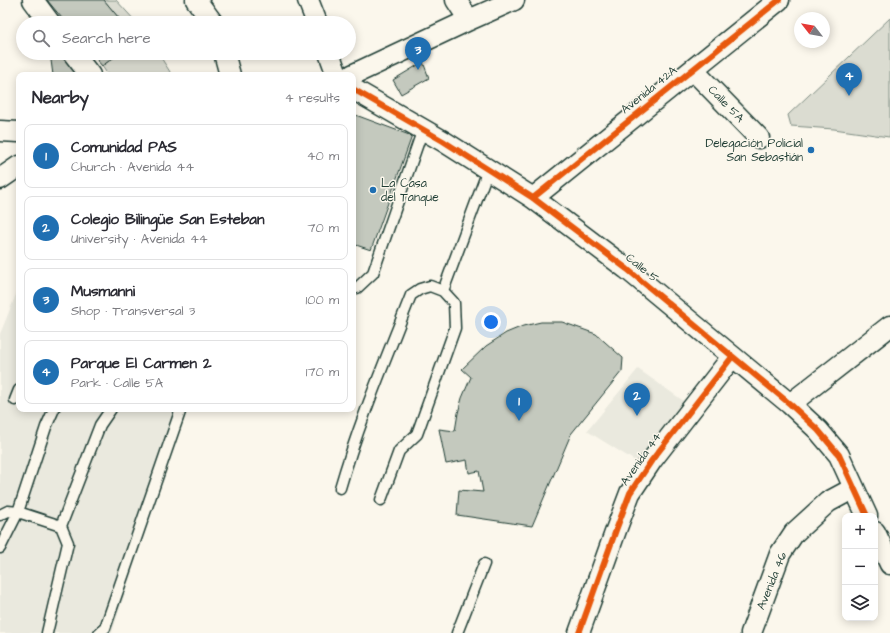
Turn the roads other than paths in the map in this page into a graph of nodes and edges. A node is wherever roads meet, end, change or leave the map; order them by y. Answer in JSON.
{"nodes":[{"id":1,"x":33,"y":0,"type":"edge"},
{"id":2,"x":196,"y":0,"type":"edge"},
{"id":3,"x":308,"y":0,"type":"edge"},
{"id":4,"x":456,"y":0,"type":"edge"},
{"id":5,"x":514,"y":0,"type":"edge"},
{"id":6,"x":779,"y":0,"type":"edge"},
{"id":7,"x":45,"y":16,"type":"edge"},
{"id":8,"x":208,"y":16,"type":"edge"},
{"id":9,"x":314,"y":16,"type":"edge"},
{"id":10,"x":469,"y":20,"type":"junction"},
{"id":11,"x":78,"y":60,"type":"edge"},
{"id":12,"x":226,"y":60,"type":"edge"},
{"id":13,"x":332,"y":60,"type":"edge"},
{"id":14,"x":693,"y":70,"type":"junction"},
{"id":15,"x":88,"y":72,"type":"edge"},
{"id":16,"x":229,"y":72,"type":"edge"},
{"id":17,"x":336,"y":72,"type":"edge"},
{"id":18,"x":356,"y":73,"type":"edge"},
{"id":19,"x":356,"y":91,"type":"edge"},
{"id":20,"x":423,"y":129,"type":"junction"},
{"id":21,"x":0,"y":131,"type":"edge"},
{"id":22,"x":16,"y":132,"type":"edge"},
{"id":23,"x":758,"y":138,"type":"dead end"},
{"id":24,"x":16,"y":168,"type":"edge"},
{"id":25,"x":488,"y":170,"type":"junction"},
{"id":26,"x":0,"y":179,"type":"edge"},
{"id":27,"x":533,"y":198,"type":"junction"},
{"id":28,"x":356,"y":288,"type":"edge"},
{"id":29,"x":443,"y":292,"type":"junction"},
{"id":30,"x":890,"y":326,"type":"edge"},
{"id":31,"x":732,"y":357,"type":"junction"},
{"id":32,"x":790,"y":404,"type":"junction"},
{"id":33,"x":53,"y":412,"type":"edge"},
{"id":34,"x":109,"y":412,"type":"edge"},
{"id":35,"x":180,"y":412,"type":"edge"},
{"id":36,"x":340,"y":488,"type":"dead end"},
{"id":37,"x":854,"y":488,"type":"junction"},
{"id":38,"x":380,"y":500,"type":"dead end"},
{"id":39,"x":18,"y":512,"type":"junction"},
{"id":40,"x":866,"y":513,"type":"edge"},
{"id":41,"x":0,"y":515,"type":"edge"},
{"id":42,"x":61,"y":526,"type":"junction"},
{"id":43,"x":878,"y":538,"type":"edge"},
{"id":44,"x":0,"y":548,"type":"edge"},
{"id":45,"x":484,"y":564,"type":"dead end"},
{"id":46,"x":890,"y":564,"type":"edge"},
{"id":47,"x":47,"y":633,"type":"edge"},
{"id":48,"x":100,"y":633,"type":"edge"},
{"id":49,"x":457,"y":633,"type":"edge"},
{"id":50,"x":579,"y":633,"type":"edge"},
{"id":51,"x":751,"y":633,"type":"edge"}],
"edges":[{"from":1,"to":7,"type":"street"},
{"from":2,"to":8,"type":"street"},
{"from":3,"to":9,"type":"street"},
{"from":4,"to":10,"type":"street"},
{"from":5,"to":10,"type":"street"},
{"from":6,"to":14,"type":"street","name":"Avenida 42A"},
{"from":10,"to":18,"type":"street"},
{"from":11,"to":15,"type":"street"},
{"from":12,"to":16,"type":"street"},
{"from":13,"to":17,"type":"street"},
{"from":14,"to":23,"type":"street","name":"Calle 5A"},
{"from":14,"to":27,"type":"street","name":"Avenida 42A"},
{"from":19,"to":20,"type":"street","name":"Calle 5"},
{"from":20,"to":25,"type":"street","name":"Calle 5"},
{"from":20,"to":28,"type":"lane"},
{"from":21,"to":22,"type":"street"},
{"from":24,"to":26,"type":"street"},
{"from":25,"to":27,"type":"street","name":"Calle 5"},
{"from":25,"to":29,"type":"lane"},
{"from":27,"to":31,"type":"street","name":"Calle 5"},
{"from":29,"to":36,"type":"lane"},
{"from":29,"to":38,"type":"lane"},
{"from":30,"to":32,"type":"street"},
{"from":31,"to":32,"type":"street","name":"Calle 5"},
{"from":31,"to":50,"type":"street","name":"Avenida 44"},
{"from":32,"to":37,"type":"street","name":"Calle 5"},
{"from":33,"to":39,"type":"lane"},
{"from":34,"to":42,"type":"lane"},
{"from":35,"to":48,"type":"lane"},
{"from":37,"to":40,"type":"street","name":"Calle 5"},
{"from":37,"to":51,"type":"street","name":"Avenida 46"},
{"from":39,"to":41,"type":"lane"},
{"from":39,"to":42,"type":"lane"},
{"from":39,"to":44,"type":"lane"},
{"from":42,"to":47,"type":"lane"},
{"from":43,"to":46,"type":"street"},
{"from":45,"to":49,"type":"lane"}]}
